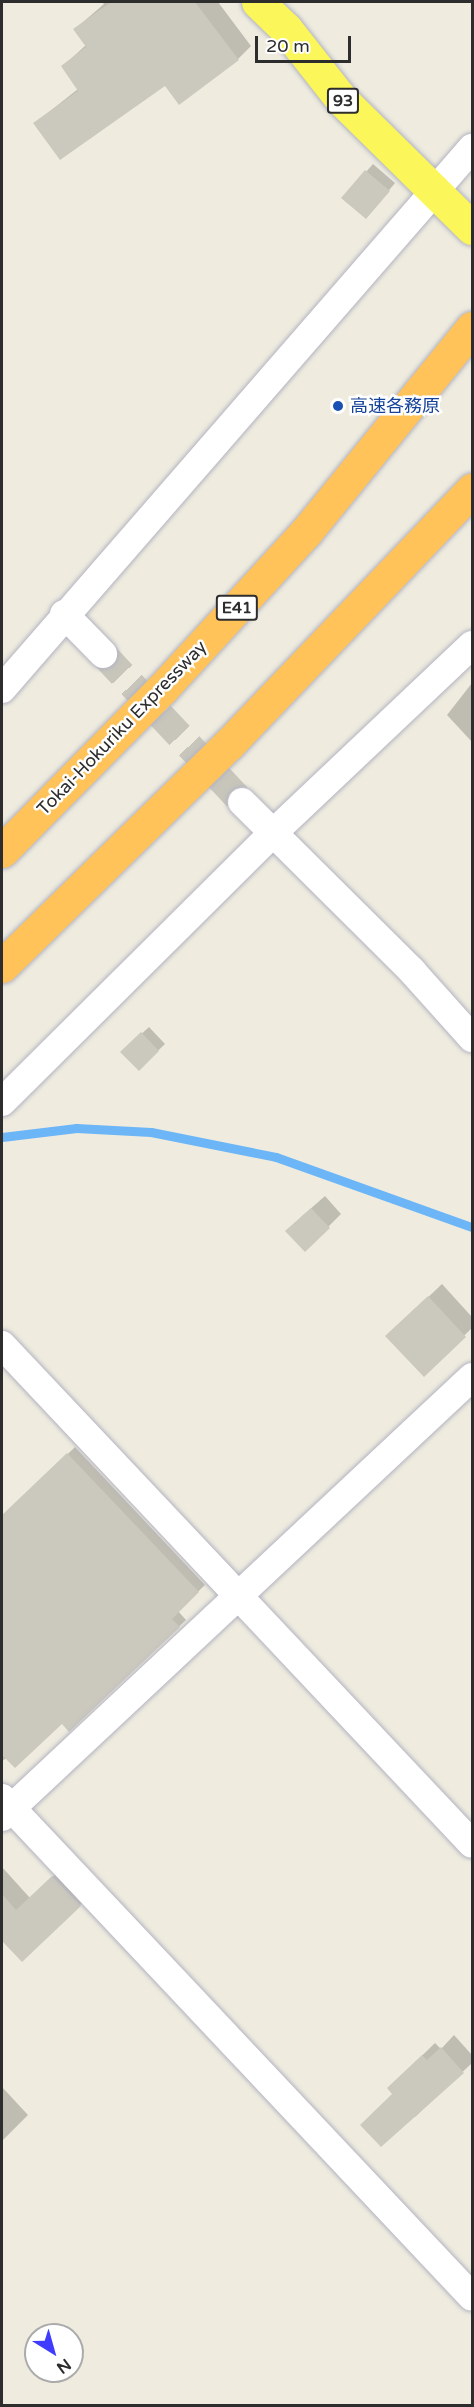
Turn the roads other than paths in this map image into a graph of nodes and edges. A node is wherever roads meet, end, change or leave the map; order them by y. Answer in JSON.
{"nodes":[{"id":1,"x":258,"y":2,"type":"edge"},
{"id":2,"x":472,"y":148,"type":"edge"},
{"id":3,"x":436,"y":193,"type":"junction"},
{"id":4,"x":472,"y":228,"type":"edge"},
{"id":5,"x":464,"y":339,"type":"edge"},
{"id":6,"x":472,"y":490,"type":"edge"},
{"id":7,"x":64,"y":614,"type":"junction"},
{"id":8,"x":472,"y":645,"type":"edge"},
{"id":9,"x":103,"y":654,"type":"tunnel mouth"},
{"id":10,"x":2,"y":689,"type":"edge"},
{"id":11,"x":242,"y":802,"type":"tunnel mouth"},
{"id":12,"x":272,"y":834,"type":"junction"},
{"id":13,"x":2,"y":851,"type":"edge"},
{"id":14,"x":2,"y":966,"type":"edge"},
{"id":15,"x":472,"y":1038,"type":"edge"},
{"id":16,"x":2,"y":1101,"type":"edge"},
{"id":17,"x":2,"y":1345,"type":"edge"},
{"id":18,"x":472,"y":1377,"type":"edge"},
{"id":19,"x":237,"y":1598,"type":"junction"},
{"id":20,"x":5,"y":1807,"type":"edge"},
{"id":21,"x":472,"y":1844,"type":"edge"},
{"id":22,"x":472,"y":2297,"type":"edge"}],
"edges":[{"from":1,"to":3,"type":"main road","number":"93"},
{"from":2,"to":3,"type":"street"},
{"from":3,"to":4,"type":"main road","number":"93"},
{"from":3,"to":7,"type":"street"},
{"from":5,"to":13,"type":"highway","name":"Tokai-Hokuriku Expressway","number":"E41"},
{"from":6,"to":14,"type":"highway"},
{"from":7,"to":9,"type":"street"},
{"from":7,"to":10,"type":"street"},
{"from":8,"to":12,"type":"street"},
{"from":11,"to":12,"type":"street"},
{"from":12,"to":15,"type":"street"},
{"from":12,"to":16,"type":"street"},
{"from":17,"to":19,"type":"street"},
{"from":18,"to":19,"type":"street"},
{"from":19,"to":20,"type":"street"},
{"from":19,"to":21,"type":"street"},
{"from":20,"to":22,"type":"street"}]}
